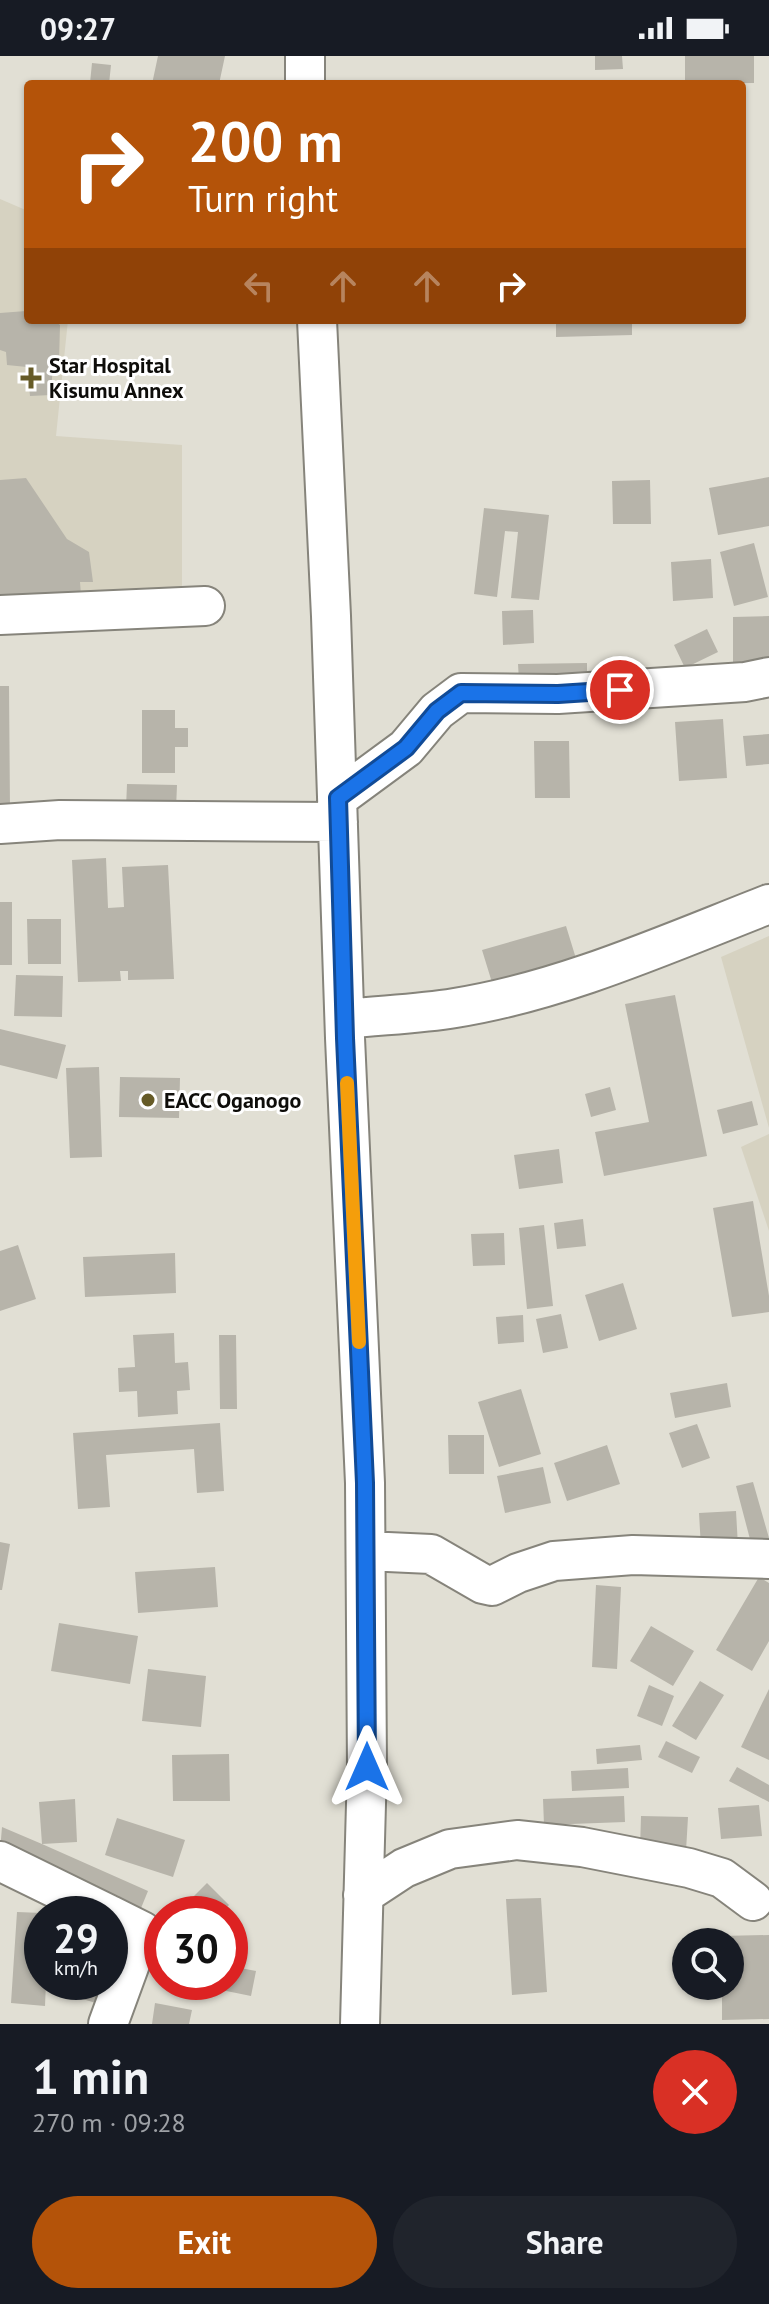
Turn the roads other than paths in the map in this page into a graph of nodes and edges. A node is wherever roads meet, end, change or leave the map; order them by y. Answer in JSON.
{"nodes":[{"id":1,"x":305,"y":56,"type":"edge"},
{"id":2,"x":305,"y":80,"type":"edge"},
{"id":3,"x":317,"y":324,"type":"edge"},
{"id":4,"x":205,"y":606,"type":"dead end"},
{"id":5,"x":0,"y":615,"type":"edge"},
{"id":6,"x":769,"y":677,"type":"edge"},
{"id":7,"x":338,"y":810,"type":"junction"},
{"id":8,"x":0,"y":824,"type":"edge"},
{"id":9,"x":769,"y":904,"type":"edge"},
{"id":10,"x":345,"y":1019,"type":"junction"},
{"id":11,"x":366,"y":1551,"type":"junction"},
{"id":12,"x":769,"y":1559,"type":"edge"},
{"id":13,"x":0,"y":1861,"type":"edge"},
{"id":14,"x":363,"y":1895,"type":"junction"},
{"id":15,"x":71,"y":1896,"type":"edge"},
{"id":16,"x":753,"y":1901,"type":"dead end"},
{"id":17,"x":128,"y":1924,"type":"edge"},
{"id":18,"x":128,"y":1969,"type":"edge"},
{"id":19,"x":117,"y":2000,"type":"edge"},
{"id":20,"x":108,"y":2024,"type":"edge"},
{"id":21,"x":360,"y":2024,"type":"edge"}],
"edges":[{"from":1,"to":2,"type":"street"},
{"from":3,"to":7,"type":"street"},
{"from":4,"to":5,"type":"street"},
{"from":6,"to":7,"type":"street"},
{"from":7,"to":8,"type":"street"},
{"from":7,"to":10,"type":"street"},
{"from":9,"to":10,"type":"street"},
{"from":10,"to":11,"type":"street"},
{"from":11,"to":12,"type":"street"},
{"from":11,"to":14,"type":"street"},
{"from":13,"to":15,"type":"street"},
{"from":14,"to":16,"type":"street"},
{"from":14,"to":21,"type":"street"},
{"from":17,"to":18,"type":"street"},
{"from":19,"to":20,"type":"street"}]}
